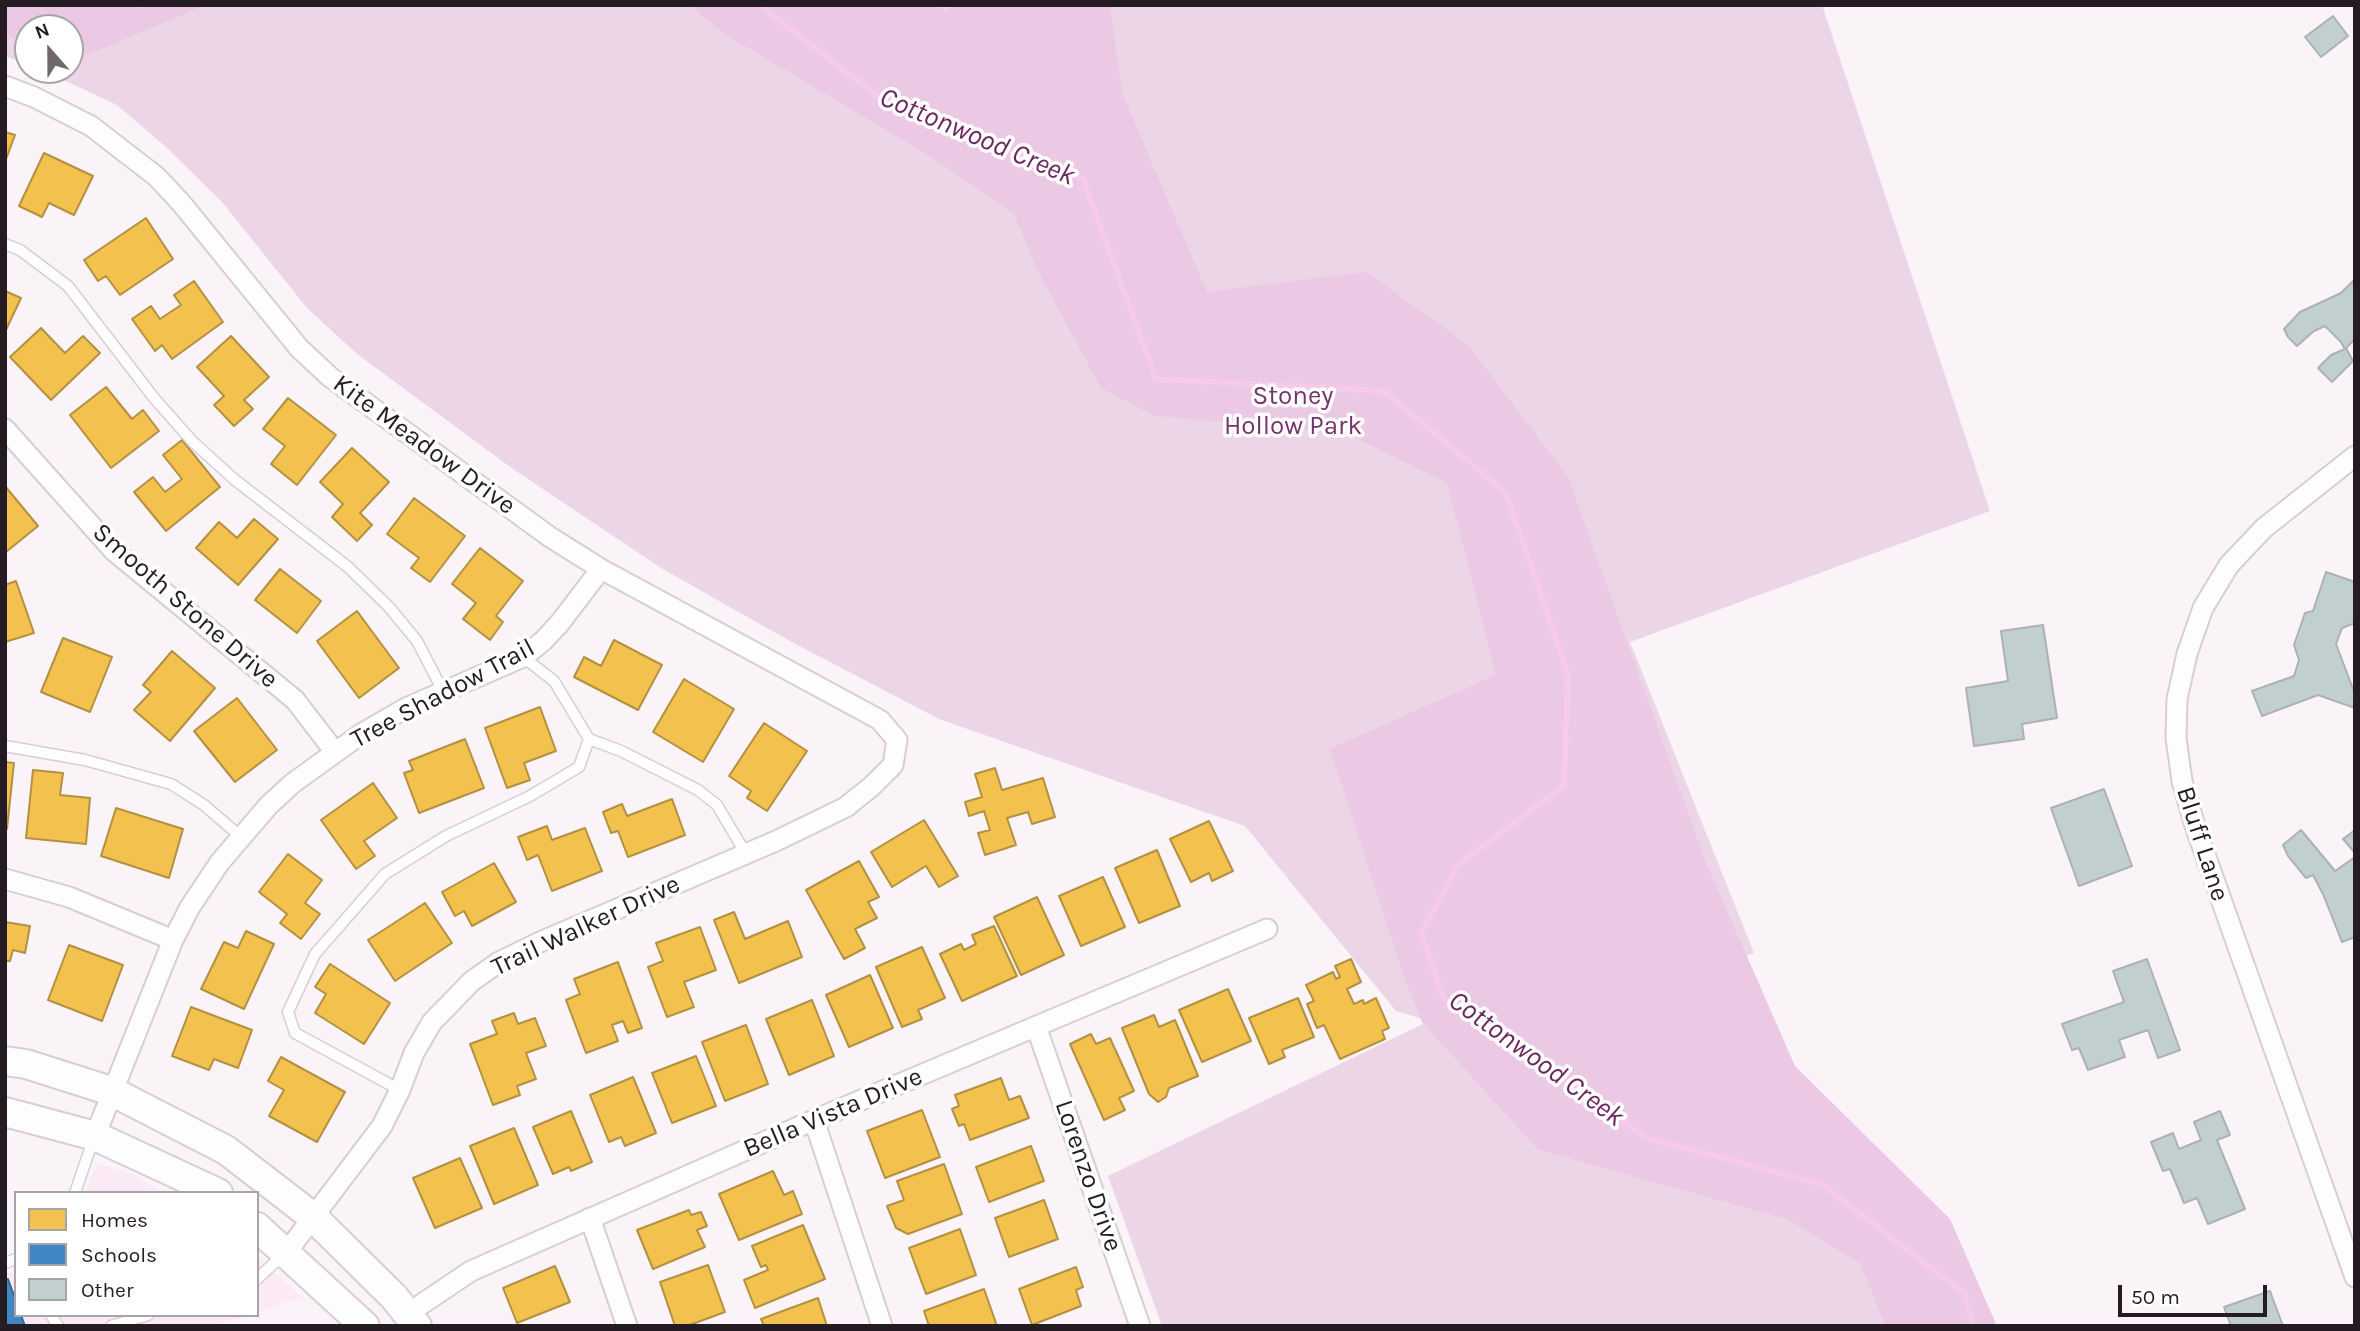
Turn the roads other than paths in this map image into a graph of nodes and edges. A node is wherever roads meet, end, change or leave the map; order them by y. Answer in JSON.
{"nodes":[{"id":1,"x":5,"y":86,"type":"edge"},
{"id":2,"x":5,"y":244,"type":"edge"},
{"id":3,"x":5,"y":429,"type":"edge"},
{"id":4,"x":2355,"y":456,"type":"edge"},
{"id":5,"x":601,"y":569,"type":"junction"},
{"id":6,"x":523,"y":657,"type":"junction"},
{"id":7,"x":444,"y":692,"type":"junction"},
{"id":8,"x":589,"y":739,"type":"junction"},
{"id":9,"x":897,"y":740,"type":"joint"},
{"id":10,"x":5,"y":746,"type":"edge"},
{"id":11,"x":335,"y":752,"type":"junction"},
{"id":12,"x":241,"y":837,"type":"junction"},
{"id":13,"x":746,"y":854,"type":"junction"},
{"id":14,"x":5,"y":879,"type":"edge"},
{"id":15,"x":1267,"y":929,"type":"dead end"},
{"id":16,"x":173,"y":940,"type":"junction"},
{"id":17,"x":1036,"y":1026,"type":"junction"},
{"id":18,"x":5,"y":1061,"type":"edge"},
{"id":19,"x":400,"y":1090,"type":"junction"},
{"id":20,"x":111,"y":1091,"type":"junction"},
{"id":21,"x":5,"y":1112,"type":"edge"},
{"id":22,"x":814,"y":1120,"type":"junction"},
{"id":23,"x":94,"y":1136,"type":"junction"},
{"id":24,"x":76,"y":1191,"type":"edge"},
{"id":25,"x":216,"y":1191,"type":"edge"},
{"id":26,"x":313,"y":1217,"type":"junction"},
{"id":27,"x":590,"y":1219,"type":"junction"},
{"id":28,"x":259,"y":1229,"type":"edge"},
{"id":29,"x":285,"y":1252,"type":"junction"},
{"id":30,"x":259,"y":1277,"type":"edge"},
{"id":31,"x":2355,"y":1278,"type":"edge"},
{"id":32,"x":141,"y":1317,"type":"edge"},
{"id":33,"x":412,"y":1320,"type":"edge"},
{"id":34,"x":111,"y":1326,"type":"edge"},
{"id":35,"x":365,"y":1326,"type":"edge"},
{"id":36,"x":627,"y":1326,"type":"edge"},
{"id":37,"x":882,"y":1326,"type":"edge"},
{"id":38,"x":1140,"y":1326,"type":"edge"}],
"edges":[{"from":1,"to":5,"type":"street","name":"Kite Meadow Drive"},
{"from":2,"to":7,"type":"lane"},
{"from":3,"to":11,"type":"street","name":"Smooth Stone Drive"},
{"from":4,"to":31,"type":"street","name":"Bluff Lane"},
{"from":5,"to":6,"type":"street","name":"Tree Shadow Trail"},
{"from":5,"to":9,"type":"street","name":"Kite Meadow Drive"},
{"from":6,"to":7,"type":"street","name":"Tree Shadow Trail"},
{"from":6,"to":8,"type":"lane"},
{"from":7,"to":11,"type":"street","name":"Tree Shadow Trail"},
{"from":8,"to":13,"type":"lane"},
{"from":8,"to":19,"type":"lane"},
{"from":9,"to":13,"type":"street","name":"Trail Walker Drive"},
{"from":10,"to":12,"type":"lane"},
{"from":11,"to":12,"type":"street","name":"Tree Shadow Trail"},
{"from":12,"to":16,"type":"street","name":"Tree Shadow Trail"},
{"from":13,"to":19,"type":"street","name":"Trail Walker Drive"},
{"from":14,"to":16,"type":"street"},
{"from":15,"to":17,"type":"street","name":"Bella Vista Drive"},
{"from":16,"to":20,"type":"street","name":"Tree Shadow Trail"},
{"from":17,"to":22,"type":"street","name":"Bella Vista Drive"},
{"from":17,"to":38,"type":"street","name":"Lorenzo Drive"},
{"from":18,"to":20,"type":"main road"},
{"from":19,"to":26,"type":"street","name":"Trail Walker Drive"},
{"from":20,"to":23,"type":"street","name":"Tree Shadow Trail"},
{"from":20,"to":26,"type":"main road"},
{"from":21,"to":23,"type":"main road"},
{"from":22,"to":27,"type":"street","name":"Bella Vista Drive"},
{"from":22,"to":37,"type":"street"},
{"from":23,"to":24,"type":"lane"},
{"from":23,"to":25,"type":"main road"},
{"from":26,"to":29,"type":"street","name":"Trail Walker Drive"},
{"from":26,"to":33,"type":"main road"},
{"from":27,"to":33,"type":"street","name":"Bella Vista Drive"},
{"from":27,"to":36,"type":"street"},
{"from":28,"to":29,"type":"main road"},
{"from":29,"to":30,"type":"lane"},
{"from":29,"to":35,"type":"main road"},
{"from":32,"to":34,"type":"lane"}]}
